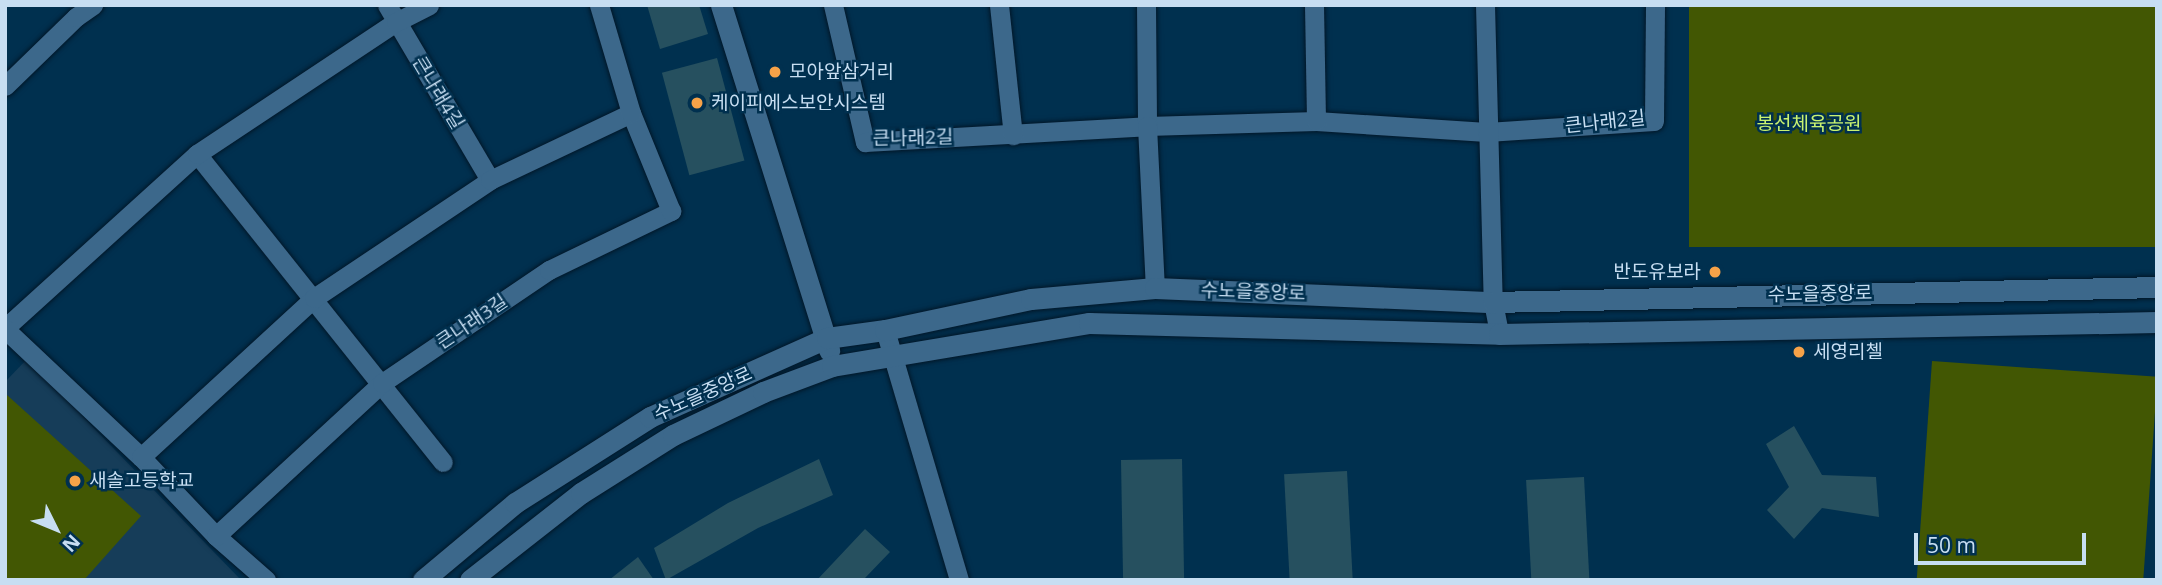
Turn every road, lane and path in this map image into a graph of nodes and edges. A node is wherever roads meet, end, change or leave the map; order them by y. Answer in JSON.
{"nodes":[{"id":1,"x":93,"y":5,"type":"edge"},
{"id":2,"x":429,"y":5,"type":"edge"},
{"id":3,"x":599,"y":5,"type":"edge"},
{"id":4,"x":721,"y":5,"type":"edge"},
{"id":5,"x":833,"y":5,"type":"edge"},
{"id":6,"x":999,"y":5,"type":"edge"},
{"id":7,"x":1146,"y":5,"type":"edge"},
{"id":8,"x":1314,"y":5,"type":"edge"},
{"id":9,"x":1485,"y":5,"type":"edge"},
{"id":10,"x":1655,"y":5,"type":"edge"},
{"id":11,"x":71,"y":11,"type":"edge"},
{"id":12,"x":391,"y":13,"type":"edge"},
{"id":13,"x":5,"y":86,"type":"edge"},
{"id":14,"x":631,"y":113,"type":"junction"},
{"id":15,"x":1316,"y":121,"type":"junction"},
{"id":16,"x":1147,"y":126,"type":"junction"},
{"id":17,"x":1487,"y":132,"type":"junction"},
{"id":18,"x":1013,"y":135,"type":"junction"},
{"id":19,"x":197,"y":154,"type":"junction"},
{"id":20,"x":490,"y":180,"type":"junction"},
{"id":21,"x":2157,"y":287,"type":"edge"},
{"id":22,"x":1155,"y":288,"type":"junction"},
{"id":23,"x":314,"y":298,"type":"junction"},
{"id":24,"x":1493,"y":302,"type":"junction"},
{"id":25,"x":2157,"y":322,"type":"edge"},
{"id":26,"x":5,"y":329,"type":"edge"},
{"id":27,"x":885,"y":330,"type":"junction"},
{"id":28,"x":1499,"y":334,"type":"junction"},
{"id":29,"x":827,"y":338,"type":"junction"},
{"id":30,"x":891,"y":356,"type":"junction"},
{"id":31,"x":832,"y":366,"type":"junction"},
{"id":32,"x":382,"y":383,"type":"junction"},
{"id":33,"x":141,"y":457,"type":"junction"},
{"id":34,"x":443,"y":462,"type":"dead end"},
{"id":35,"x":216,"y":536,"type":"junction"},
{"id":36,"x":266,"y":580,"type":"edge"},
{"id":37,"x":423,"y":580,"type":"edge"},
{"id":38,"x":470,"y":580,"type":"edge"},
{"id":39,"x":960,"y":580,"type":"edge"}],
"edges":[{"from":1,"to":11,"type":"street"},
{"from":2,"to":12,"type":"street"},
{"from":3,"to":14,"type":"street","name":"큰나래3길"},
{"from":4,"to":29,"type":"main road"},
{"from":5,"to":18,"type":"street","name":"큰나래2길"},
{"from":6,"to":18,"type":"street"},
{"from":7,"to":16,"type":"street"},
{"from":8,"to":15,"type":"street"},
{"from":9,"to":17,"type":"street"},
{"from":10,"to":17,"type":"street","name":"큰나래2길"},
{"from":11,"to":13,"type":"street"},
{"from":12,"to":19,"type":"street"},
{"from":12,"to":20,"type":"street","name":"큰나래4길"},
{"from":14,"to":20,"type":"street"},
{"from":14,"to":32,"type":"street","name":"큰나래3길"},
{"from":15,"to":16,"type":"street","name":"큰나래2길"},
{"from":15,"to":17,"type":"street","name":"큰나래2길"},
{"from":16,"to":18,"type":"street","name":"큰나래2길"},
{"from":16,"to":22,"type":"street"},
{"from":17,"to":24,"type":"street"},
{"from":19,"to":23,"type":"street"},
{"from":19,"to":26,"type":"street"},
{"from":20,"to":23,"type":"street"},
{"from":21,"to":24,"type":"main road","name":"수노을중앙로"},
{"from":22,"to":24,"type":"main road","name":"수노을중앙로"},
{"from":22,"to":27,"type":"main road","name":"수노을중앙로"},
{"from":23,"to":32,"type":"street"},
{"from":23,"to":33,"type":"street"},
{"from":24,"to":28,"type":"street"},
{"from":25,"to":28,"type":"main road","name":"수노을중앙로"},
{"from":26,"to":33,"type":"street"},
{"from":27,"to":29,"type":"main road","name":"수노을중앙로"},
{"from":27,"to":30,"type":"street"},
{"from":28,"to":30,"type":"main road","name":"수노을중앙로"},
{"from":29,"to":31,"type":"main road"},
{"from":29,"to":37,"type":"main road","name":"수노을중앙로"},
{"from":30,"to":31,"type":"main road","name":"수노을중앙로"},
{"from":30,"to":39,"type":"street"},
{"from":31,"to":38,"type":"main road","name":"수노을중앙로"},
{"from":32,"to":34,"type":"street"},
{"from":32,"to":35,"type":"street","name":"큰나래3길"},
{"from":33,"to":35,"type":"street"},
{"from":35,"to":36,"type":"street"}]}
